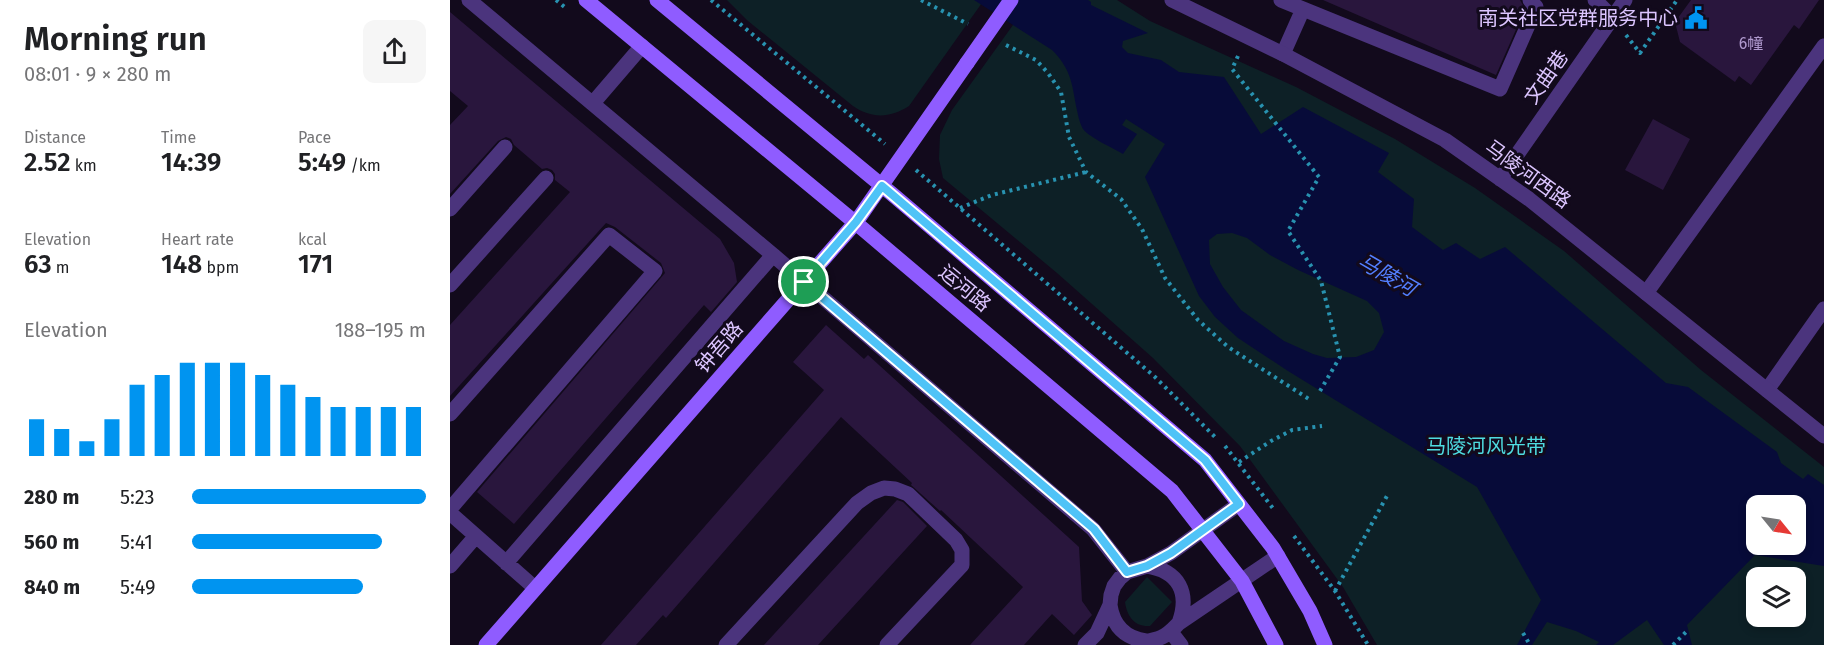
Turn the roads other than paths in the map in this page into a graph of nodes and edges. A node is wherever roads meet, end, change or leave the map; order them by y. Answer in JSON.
{"nodes":[{"id":1,"x":469,"y":0,"type":"edge"},
{"id":2,"x":585,"y":0,"type":"edge"},
{"id":3,"x":657,"y":0,"type":"edge"},
{"id":4,"x":1011,"y":0,"type":"edge"},
{"id":5,"x":1172,"y":0,"type":"edge"},
{"id":6,"x":1281,"y":0,"type":"edge"},
{"id":7,"x":1530,"y":0,"type":"edge"},
{"id":8,"x":1595,"y":0,"type":"edge"},
{"id":9,"x":1625,"y":0,"type":"edge"},
{"id":10,"x":1303,"y":9,"type":"junction"},
{"id":11,"x":1613,"y":18,"type":"junction"},
{"id":12,"x":642,"y":46,"type":"junction"},
{"id":13,"x":1824,"y":46,"type":"edge"},
{"id":14,"x":1283,"y":54,"type":"junction"},
{"id":15,"x":592,"y":103,"type":"junction"},
{"id":16,"x":505,"y":147,"type":"dead end"},
{"id":17,"x":546,"y":178,"type":"dead end"},
{"id":18,"x":1500,"y":179,"type":"junction"},
{"id":19,"x":882,"y":186,"type":"junction"},
{"id":20,"x":450,"y":209,"type":"edge"},
{"id":21,"x":856,"y":222,"type":"junction"},
{"id":22,"x":773,"y":255,"type":"junction"},
{"id":23,"x":804,"y":282,"type":"junction"},
{"id":24,"x":450,"y":285,"type":"edge"},
{"id":25,"x":1646,"y":293,"type":"junction"},
{"id":26,"x":1824,"y":309,"type":"edge"},
{"id":27,"x":1767,"y":390,"type":"junction"},
{"id":28,"x":450,"y":414,"type":"edge"},
{"id":29,"x":1824,"y":436,"type":"edge"},
{"id":30,"x":1239,"y":504,"type":"junction"},
{"id":31,"x":450,"y":511,"type":"edge"},
{"id":32,"x":1203,"y":530,"type":"junction"},
{"id":33,"x":476,"y":536,"type":"junction"},
{"id":34,"x":1278,"y":556,"type":"junction"},
{"id":35,"x":506,"y":563,"type":"junction"},
{"id":36,"x":450,"y":566,"type":"edge"},
{"id":37,"x":1147,"y":566,"type":"junction"},
{"id":38,"x":1127,"y":572,"type":"junction"},
{"id":39,"x":1242,"y":581,"type":"junction"},
{"id":40,"x":535,"y":588,"type":"junction"},
{"id":41,"x":1110,"y":605,"type":"junction"},
{"id":42,"x":1175,"y":628,"type":"junction"},
{"id":43,"x":1144,"y":643,"type":"edge"},
{"id":44,"x":486,"y":645,"type":"edge"},
{"id":45,"x":726,"y":645,"type":"edge"},
{"id":46,"x":887,"y":645,"type":"edge"},
{"id":47,"x":1085,"y":645,"type":"edge"},
{"id":48,"x":1181,"y":645,"type":"edge"},
{"id":49,"x":1276,"y":645,"type":"edge"},
{"id":50,"x":1325,"y":645,"type":"edge"}],
"edges":[{"from":1,"to":15,"type":"street"},
{"from":2,"to":12,"type":"street","name":"运河路"},
{"from":3,"to":19,"type":"street","name":"运河路"},
{"from":4,"to":19,"type":"street","name":"钟吾路","bridge":true},
{"from":5,"to":14,"type":"street","name":"马陵河西路"},
{"from":6,"to":10,"type":"street"},
{"from":7,"to":10,"type":"street"},
{"from":8,"to":11,"type":"street"},
{"from":9,"to":11,"type":"street","name":"文曲巷"},
{"from":10,"to":14,"type":"street"},
{"from":11,"to":18,"type":"street","name":"文曲巷"},
{"from":12,"to":15,"type":"street"},
{"from":12,"to":21,"type":"street","name":"运河路"},
{"from":13,"to":25,"type":"street"},
{"from":14,"to":18,"type":"street","name":"马陵河西路"},
{"from":15,"to":22,"type":"street"},
{"from":16,"to":20,"type":"street"},
{"from":17,"to":24,"type":"street"},
{"from":18,"to":25,"type":"street","name":"马陵河西路"},
{"from":19,"to":21,"type":"street","name":"钟吾路"},
{"from":19,"to":30,"type":"street","name":"运河路"},
{"from":21,"to":23,"type":"street","name":"钟吾路"},
{"from":21,"to":32,"type":"street","name":"运河路"},
{"from":22,"to":23,"type":"street"},
{"from":22,"to":35,"type":"street"},
{"from":23,"to":38,"type":"street"},
{"from":23,"to":40,"type":"street","name":"钟吾路"},
{"from":25,"to":27,"type":"street","name":"马陵河西路"},
{"from":26,"to":27,"type":"street"},
{"from":27,"to":29,"type":"street","name":"马陵河西路"},
{"from":28,"to":31,"type":"street"},
{"from":30,"to":32,"type":"street"},
{"from":30,"to":34,"type":"street","name":"运河路"},
{"from":31,"to":33,"type":"street"},
{"from":32,"to":37,"type":"street"},
{"from":32,"to":39,"type":"street","name":"运河路"},
{"from":33,"to":35,"type":"street"},
{"from":33,"to":36,"type":"street"},
{"from":34,"to":39,"type":"street"},
{"from":34,"to":50,"type":"street","name":"运河路"},
{"from":35,"to":40,"type":"street"},
{"from":37,"to":38,"type":"street"},
{"from":37,"to":42,"type":"street"},
{"from":38,"to":41,"type":"street"},
{"from":39,"to":42,"type":"street"},
{"from":39,"to":49,"type":"street","name":"运河路"},
{"from":40,"to":44,"type":"street","name":"钟吾路"},
{"from":41,"to":43,"type":"street"},
{"from":41,"to":47,"type":"street"},
{"from":42,"to":43,"type":"street"},
{"from":42,"to":48,"type":"street"},
{"from":45,"to":46,"type":"street"}]}
